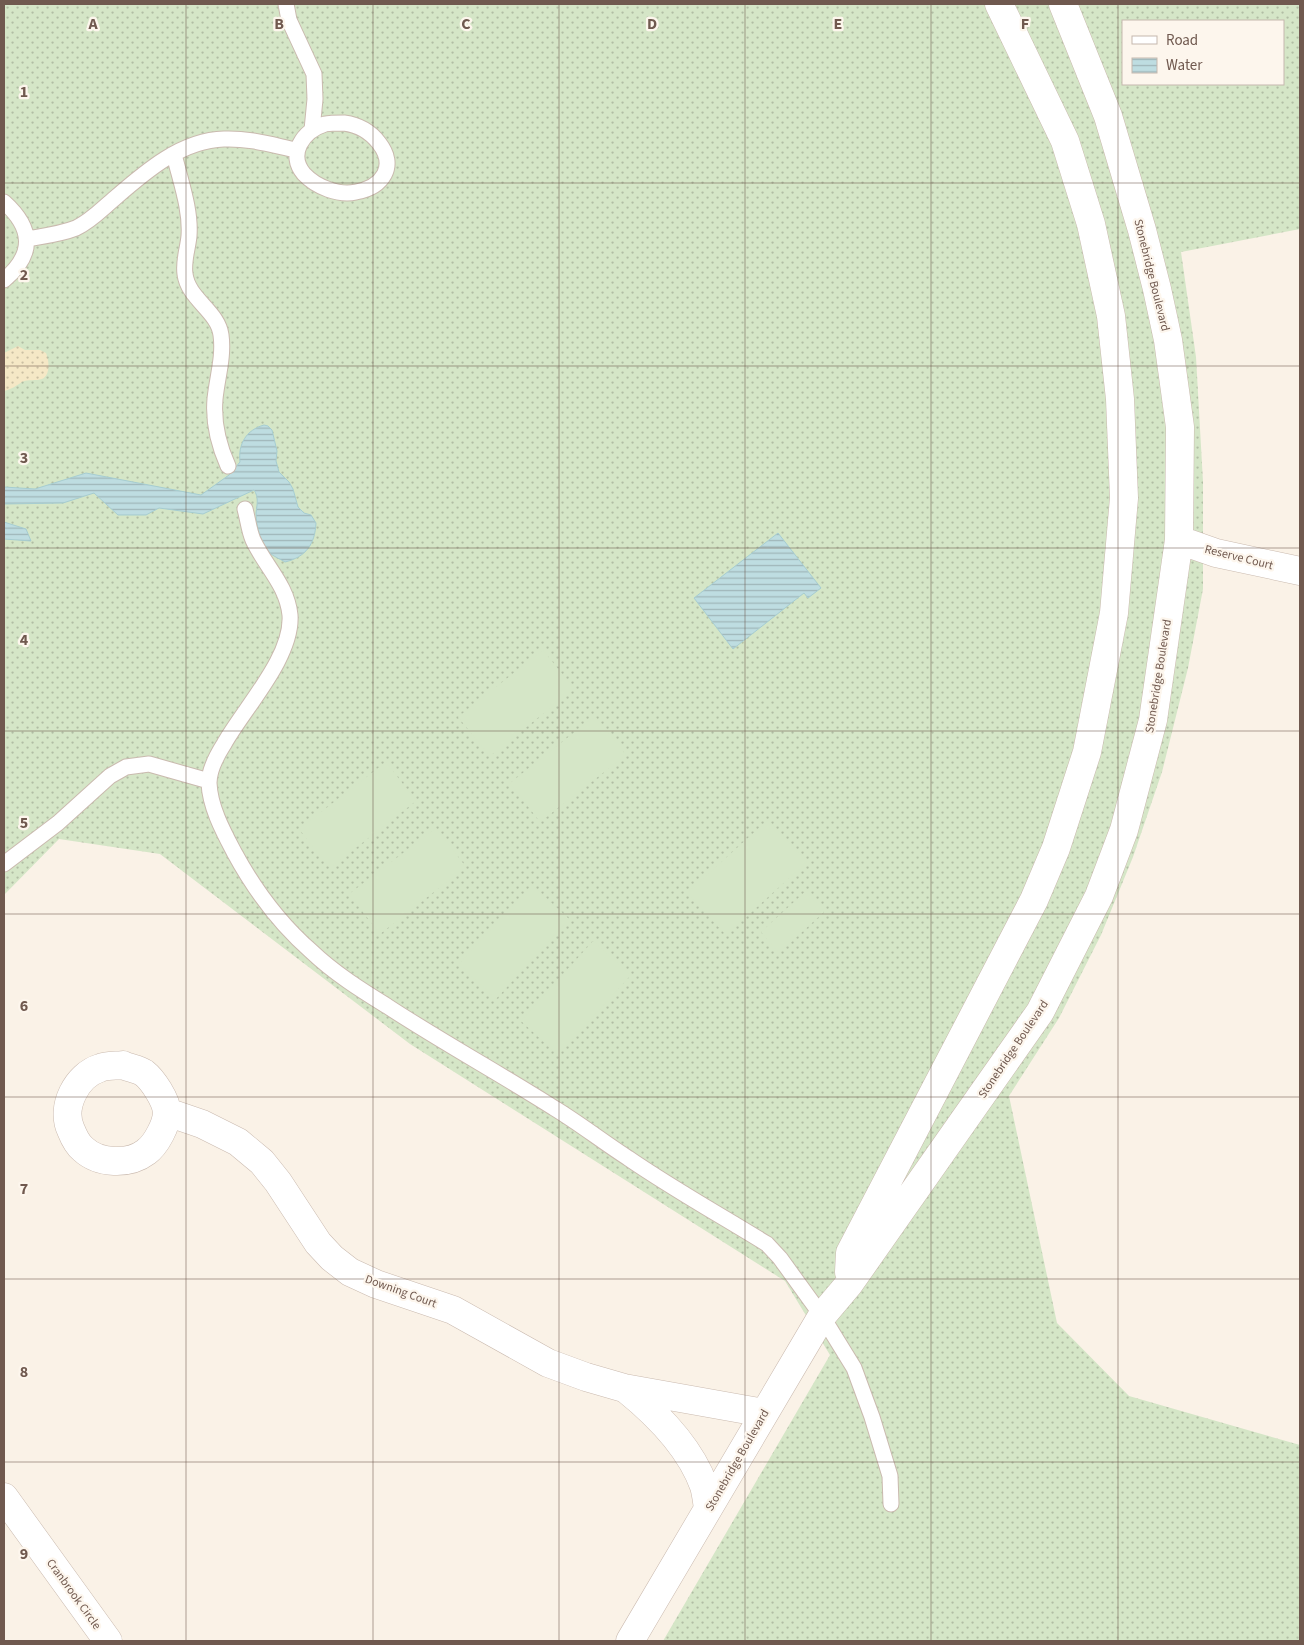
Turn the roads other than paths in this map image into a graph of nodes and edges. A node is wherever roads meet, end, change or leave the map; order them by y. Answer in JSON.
{"nodes":[{"id":1,"x":286,"y":4,"type":"edge"},
{"id":2,"x":999,"y":4,"type":"edge"},
{"id":3,"x":1063,"y":4,"type":"edge"},
{"id":4,"x":312,"y":130,"type":"junction"},
{"id":5,"x":296,"y":150,"type":"junction"},
{"id":6,"x":174,"y":154,"type":"junction"},
{"id":7,"x":4,"y":202,"type":"edge"},
{"id":8,"x":28,"y":239,"type":"junction"},
{"id":9,"x":4,"y":280,"type":"edge"},
{"id":10,"x":228,"y":466,"type":"dead end"},
{"id":11,"x":245,"y":510,"type":"dead end"},
{"id":12,"x":1179,"y":540,"type":"junction"},
{"id":13,"x":1300,"y":571,"type":"edge"},
{"id":14,"x":209,"y":781,"type":"junction"},
{"id":15,"x":4,"y":864,"type":"edge"},
{"id":16,"x":167,"y":1112,"type":"dead end"},
{"id":17,"x":849,"y":1284,"type":"junction"},
{"id":18,"x":822,"y":1316,"type":"junction"},
{"id":19,"x":624,"y":1388,"type":"junction"},
{"id":20,"x":764,"y":1413,"type":"junction"},
{"id":21,"x":4,"y":1497,"type":"edge"},
{"id":22,"x":891,"y":1504,"type":"dead end"},
{"id":23,"x":708,"y":1509,"type":"junction"},
{"id":24,"x":108,"y":1641,"type":"edge"},
{"id":25,"x":630,"y":1641,"type":"edge"}],
"edges":[{"from":1,"to":4,"type":"lane"},
{"from":2,"to":17,"type":"street"},
{"from":3,"to":12,"type":"street","name":"Stonebridge Boulevard"},
{"from":4,"to":5,"type":"lane"},
{"from":4,"to":5,"type":"lane"},
{"from":5,"to":6,"type":"lane"},
{"from":6,"to":8,"type":"lane"},
{"from":6,"to":10,"type":"lane"},
{"from":7,"to":8,"type":"lane"},
{"from":8,"to":9,"type":"lane"},
{"from":11,"to":14,"type":"lane"},
{"from":12,"to":13,"type":"street","name":"Reserve Court"},
{"from":12,"to":17,"type":"street","name":"Stonebridge Boulevard"},
{"from":14,"to":15,"type":"lane"},
{"from":14,"to":18,"type":"lane"},
{"from":16,"to":19,"type":"street","name":"Downing Court"},
{"from":17,"to":18,"type":"street","name":"Stonebridge Boulevard"},
{"from":18,"to":20,"type":"street","name":"Stonebridge Boulevard"},
{"from":18,"to":22,"type":"lane"},
{"from":19,"to":20,"type":"street","name":"Downing Court"},
{"from":19,"to":23,"type":"street","name":"Downing Court"},
{"from":20,"to":23,"type":"street","name":"Stonebridge Boulevard"},
{"from":21,"to":24,"type":"street","name":"Cranbrook Circle"},
{"from":23,"to":25,"type":"street","name":"Stonebridge Boulevard"}]}
